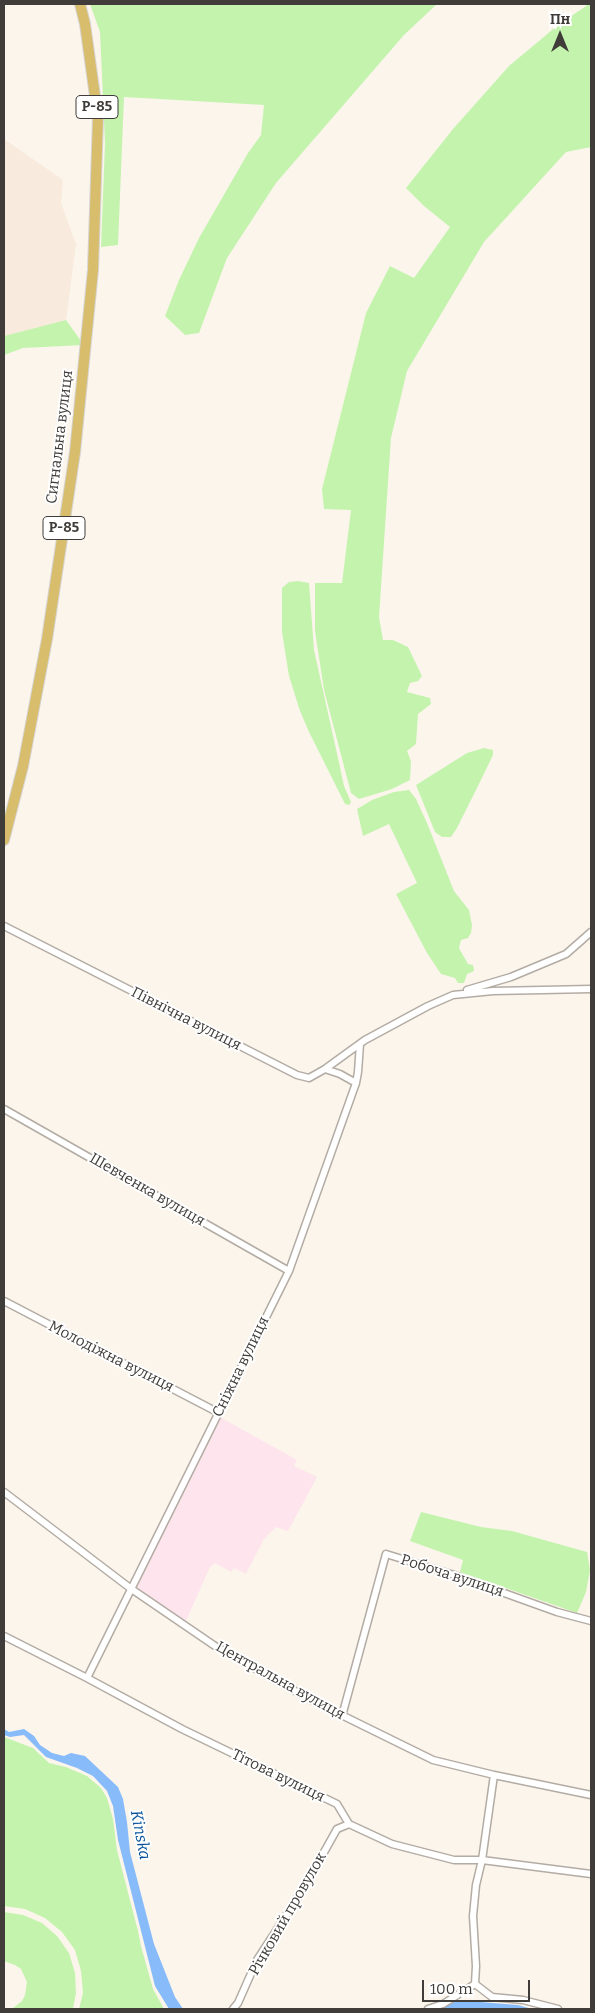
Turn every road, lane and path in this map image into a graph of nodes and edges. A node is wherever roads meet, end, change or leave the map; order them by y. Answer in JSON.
{"nodes":[{"id":1,"x":80,"y":4,"type":"edge"},
{"id":2,"x":4,"y":840,"type":"edge"},
{"id":3,"x":4,"y":926,"type":"edge"},
{"id":4,"x":591,"y":932,"type":"edge"},
{"id":5,"x":591,"y":989,"type":"edge"},
{"id":6,"x":453,"y":995,"type":"junction"},
{"id":7,"x":362,"y":1042,"type":"junction"},
{"id":8,"x":324,"y":1069,"type":"junction"},
{"id":9,"x":356,"y":1083,"type":"junction"},
{"id":10,"x":4,"y":1109,"type":"edge"},
{"id":11,"x":289,"y":1271,"type":"junction"},
{"id":12,"x":4,"y":1301,"type":"edge"},
{"id":13,"x":219,"y":1413,"type":"junction"},
{"id":14,"x":4,"y":1492,"type":"edge"},
{"id":15,"x":130,"y":1588,"type":"junction"},
{"id":16,"x":591,"y":1621,"type":"edge"},
{"id":17,"x":4,"y":1636,"type":"edge"},
{"id":18,"x":87,"y":1678,"type":"junction"},
{"id":19,"x":342,"y":1716,"type":"junction"},
{"id":20,"x":494,"y":1775,"type":"junction"},
{"id":21,"x":591,"y":1795,"type":"edge"},
{"id":22,"x":349,"y":1824,"type":"junction"},
{"id":23,"x":482,"y":1860,"type":"junction"},
{"id":24,"x":591,"y":1874,"type":"edge"},
{"id":25,"x":475,"y":1984,"type":"junction"},
{"id":26,"x":233,"y":2009,"type":"edge"},
{"id":27,"x":428,"y":2009,"type":"edge"},
{"id":28,"x":558,"y":2009,"type":"edge"}],
"edges":[{"from":1,"to":2,"type":"main road","name":"Сигнальна вулиця","number":"Р-85"},
{"from":3,"to":8,"type":"street","name":"Північна вулиця"},
{"from":4,"to":6,"type":"street"},
{"from":5,"to":6,"type":"street"},
{"from":6,"to":7,"type":"street","name":"Північна вулиця"},
{"from":7,"to":8,"type":"street","name":"Північна вулиця"},
{"from":7,"to":9,"type":"street","name":"Сніжна вулиця"},
{"from":8,"to":9,"type":"street"},
{"from":9,"to":11,"type":"street","name":"Сніжна вулиця"},
{"from":10,"to":11,"type":"street","name":"Шевченка вулиця"},
{"from":11,"to":13,"type":"street","name":"Сніжна вулиця"},
{"from":12,"to":13,"type":"street","name":"Молодіжна вулиця"},
{"from":13,"to":15,"type":"street","name":"Сніжна вулиця"},
{"from":14,"to":15,"type":"street","name":"Центральна вулиця"},
{"from":15,"to":18,"type":"street","name":"Сніжна вулиця"},
{"from":15,"to":19,"type":"street","name":"Центральна вулиця"},
{"from":16,"to":19,"type":"street","name":"Робоча вулиця"},
{"from":17,"to":18,"type":"street","name":"Тітова вулиця"},
{"from":18,"to":22,"type":"street","name":"Тітова вулиця"},
{"from":19,"to":20,"type":"street","name":"Центральна вулиця"},
{"from":20,"to":21,"type":"street","name":"Центральна вулиця"},
{"from":20,"to":23,"type":"street"},
{"from":22,"to":23,"type":"street"},
{"from":22,"to":26,"type":"street","name":"Річковий провулок"},
{"from":23,"to":24,"type":"street"},
{"from":23,"to":25,"type":"street"},
{"from":25,"to":27,"type":"street"},
{"from":25,"to":28,"type":"street"}]}
